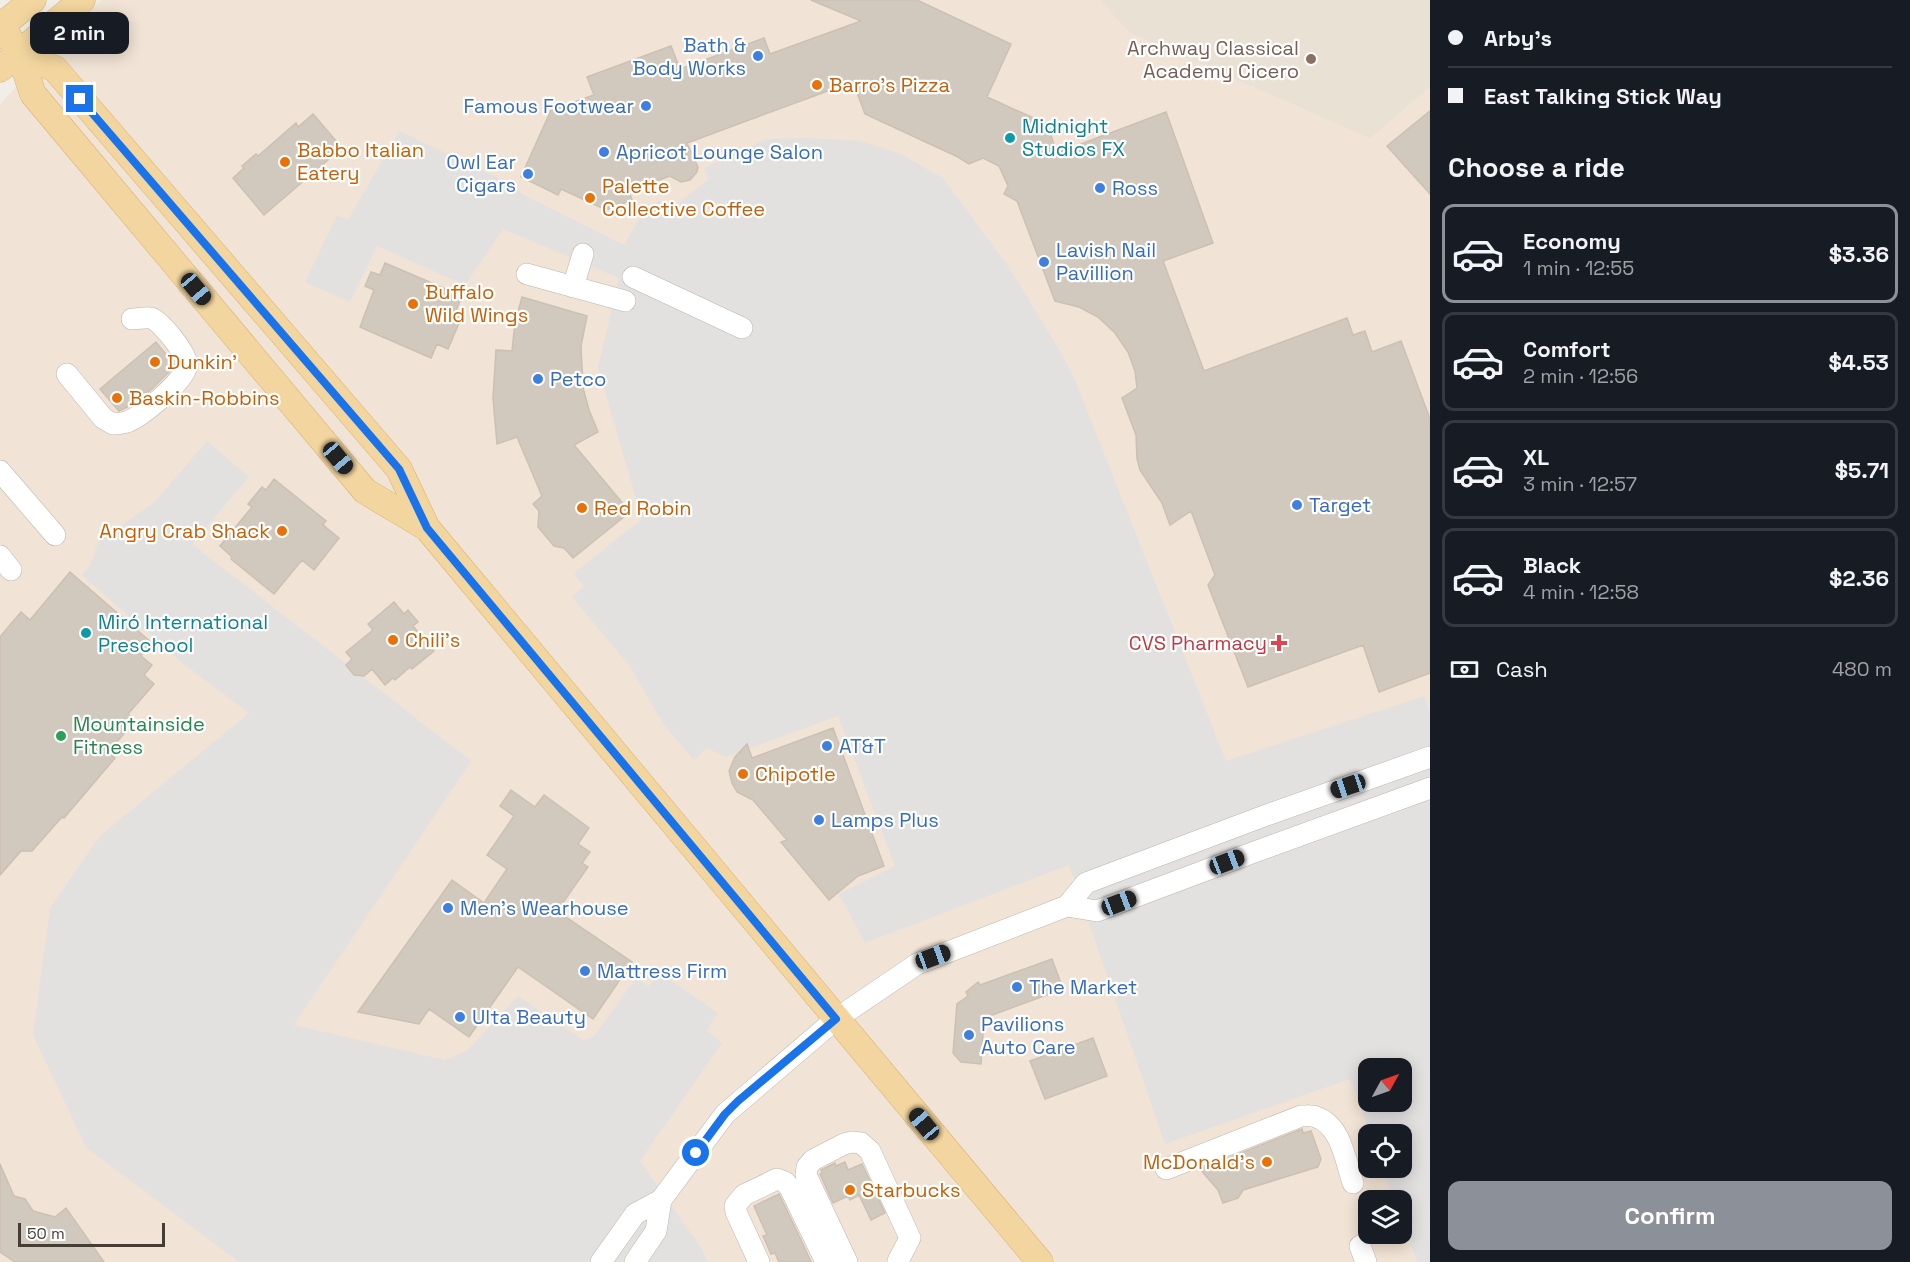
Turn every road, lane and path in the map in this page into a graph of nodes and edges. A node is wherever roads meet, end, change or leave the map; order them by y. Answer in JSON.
{"nodes":[{"id":1,"x":33,"y":0,"type":"edge"},
{"id":2,"x":82,"y":0,"type":"edge"},
{"id":3,"x":1,"y":25,"type":"edge"},
{"id":4,"x":9,"y":61,"type":"edge"},
{"id":5,"x":583,"y":254,"type":"dead end"},
{"id":6,"x":527,"y":274,"type":"dead end"},
{"id":7,"x":633,"y":277,"type":"dead end"},
{"id":8,"x":573,"y":286,"type":"junction"},
{"id":9,"x":625,"y":301,"type":"dead end"},
{"id":10,"x":132,"y":319,"type":"dead end"},
{"id":11,"x":742,"y":328,"type":"dead end"},
{"id":12,"x":253,"y":358,"type":"junction"},
{"id":13,"x":67,"y":374,"type":"dead end"},
{"id":14,"x":379,"y":446,"type":"junction"},
{"id":15,"x":0,"y":471,"type":"edge"},
{"id":16,"x":427,"y":528,"type":"junction"},
{"id":17,"x":55,"y":535,"type":"dead end"},
{"id":18,"x":1430,"y":758,"type":"edge"},
{"id":19,"x":1430,"y":788,"type":"edge"},
{"id":20,"x":1067,"y":906,"type":"junction"},
{"id":21,"x":836,"y":1019,"type":"junction"},
{"id":22,"x":1166,"y":1169,"type":"dead end"},
{"id":23,"x":1346,"y":1185,"type":"dead end"},
{"id":24,"x":661,"y":1200,"type":"junction"},
{"id":25,"x":898,"y":1261,"type":"edge"},
{"id":26,"x":601,"y":1262,"type":"edge"},
{"id":27,"x":635,"y":1262,"type":"edge"},
{"id":28,"x":759,"y":1262,"type":"edge"},
{"id":29,"x":826,"y":1262,"type":"edge"},
{"id":30,"x":847,"y":1262,"type":"edge"},
{"id":31,"x":1040,"y":1262,"type":"edge"}],
"edges":[{"from":1,"to":3,"type":"main road"},
{"from":2,"to":4,"type":"main road"},
{"from":3,"to":4,"type":"main road"},
{"from":4,"to":12,"type":"main road"},
{"from":4,"to":14,"type":"main road"},
{"from":5,"to":8,"type":"street"},
{"from":6,"to":8,"type":"street"},
{"from":7,"to":11,"type":"street"},
{"from":8,"to":9,"type":"street"},
{"from":10,"to":13,"type":"street"},
{"from":12,"to":14,"type":"main road"},
{"from":12,"to":16,"type":"main road"},
{"from":14,"to":16,"type":"main road"},
{"from":15,"to":17,"type":"street"},
{"from":16,"to":21,"type":"main road"},
{"from":18,"to":20,"type":"street"},
{"from":19,"to":20,"type":"street"},
{"from":20,"to":21,"type":"street"},
{"from":21,"to":24,"type":"street"},
{"from":21,"to":31,"type":"main road"},
{"from":22,"to":23,"type":"street"},
{"from":24,"to":26,"type":"street"},
{"from":24,"to":27,"type":"street"},
{"from":25,"to":30,"type":"street"},
{"from":28,"to":29,"type":"street"}]}
